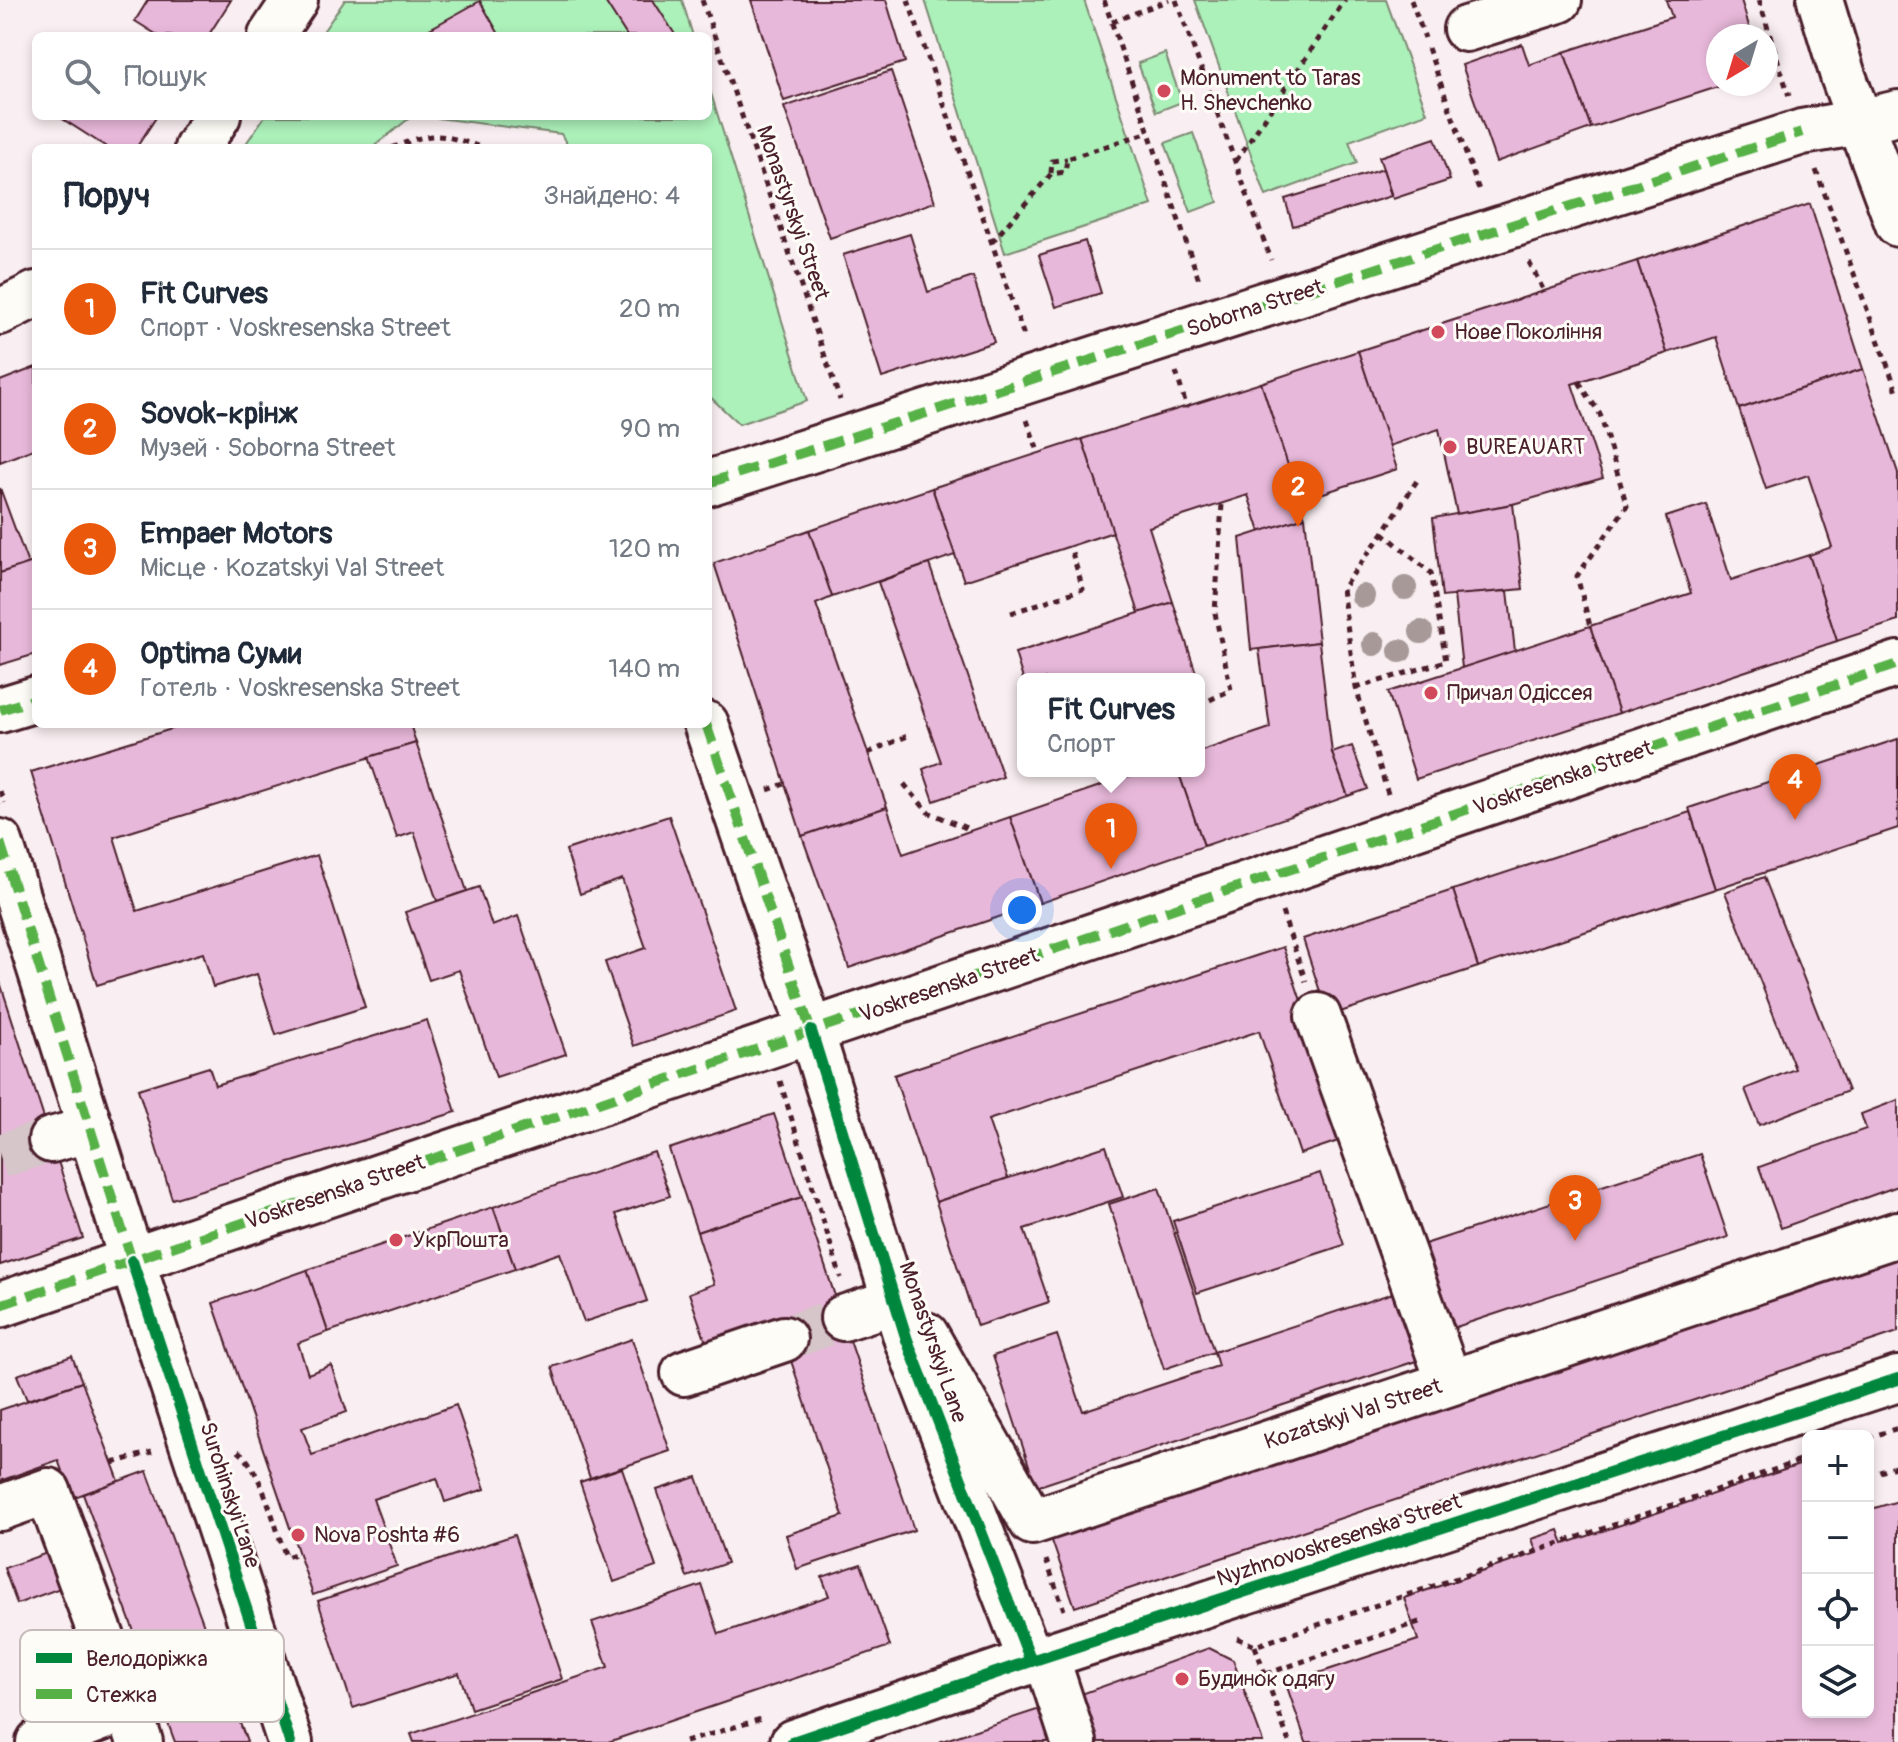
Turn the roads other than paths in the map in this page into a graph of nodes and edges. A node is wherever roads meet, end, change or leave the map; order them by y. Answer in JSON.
{"nodes":[{"id":1,"x":295,"y":0,"type":"edge"},
{"id":2,"x":1559,"y":0,"type":"edge"},
{"id":3,"x":1820,"y":0,"type":"edge"},
{"id":4,"x":1466,"y":29,"type":"dead end"},
{"id":5,"x":274,"y":32,"type":"edge"},
{"id":6,"x":1879,"y":118,"type":"edge"},
{"id":7,"x":215,"y":120,"type":"edge"},
{"id":8,"x":200,"y":144,"type":"edge"},
{"id":9,"x":1898,"y":224,"type":"edge"},
{"id":10,"x":32,"y":296,"type":"edge"},
{"id":11,"x":0,"y":312,"type":"edge"},
{"id":12,"x":712,"y":482,"type":"edge"},
{"id":13,"x":1898,"y":664,"type":"edge"},
{"id":14,"x":32,"y":700,"type":"edge"},
{"id":15,"x":0,"y":710,"type":"edge"},
{"id":16,"x":707,"y":728,"type":"edge"},
{"id":17,"x":0,"y":842,"type":"edge"},
{"id":18,"x":1318,"y":1016,"type":"road end"},
{"id":19,"x":811,"y":1031,"type":"junction"},
{"id":20,"x":1898,"y":1234,"type":"edge"},
{"id":21,"x":132,"y":1261,"type":"junction"},
{"id":22,"x":0,"y":1305,"type":"edge"},
{"id":23,"x":848,"y":1316,"type":"tunnel mouth"},
{"id":24,"x":901,"y":1321,"type":"junction"},
{"id":25,"x":784,"y":1339,"type":"tunnel mouth"},
{"id":26,"x":684,"y":1373,"type":"dead end"},
{"id":27,"x":1898,"y":1379,"type":"edge"},
{"id":28,"x":1449,"y":1382,"type":"junction"},
{"id":29,"x":0,"y":1508,"type":"edge"},
{"id":30,"x":99,"y":1630,"type":"edge"},
{"id":31,"x":253,"y":1630,"type":"edge"},
{"id":32,"x":1049,"y":1647,"type":"junction"},
{"id":33,"x":283,"y":1722,"type":"edge"},
{"id":34,"x":903,"y":1724,"type":"edge"},
{"id":35,"x":134,"y":1725,"type":"edge"},
{"id":36,"x":39,"y":1742,"type":"edge"},
{"id":37,"x":290,"y":1742,"type":"edge"},
{"id":38,"x":793,"y":1742,"type":"edge"},
{"id":39,"x":1074,"y":1742,"type":"edge"}],
"edges":[{"from":1,"to":5,"type":"street"},
{"from":2,"to":4,"type":"street"},
{"from":3,"to":6,"type":"street"},
{"from":6,"to":9,"type":"street"},
{"from":6,"to":12,"type":"street","name":"Soborna Street"},
{"from":7,"to":8,"type":"street"},
{"from":10,"to":11,"type":"street"},
{"from":13,"to":19,"type":"street","name":"Voskresenska Street"},
{"from":14,"to":15,"type":"street"},
{"from":16,"to":19,"type":"street","name":"Monastyrskyi Lane"},
{"from":17,"to":21,"type":"street","name":"Surohinskyi Lane"},
{"from":18,"to":28,"type":"street"},
{"from":19,"to":21,"type":"street","name":"Voskresenska Street"},
{"from":19,"to":24,"type":"street","name":"Monastyrskyi Lane"},
{"from":20,"to":28,"type":"street","name":"Kozatskyi Val Street"},
{"from":21,"to":22,"type":"street","name":"Voskresenska Street"},
{"from":21,"to":31,"type":"street","name":"Surohinskyi Lane"},
{"from":23,"to":24,"type":"street"},
{"from":24,"to":28,"type":"street","name":"Kozatskyi Val Street"},
{"from":24,"to":32,"type":"street","name":"Monastyrskyi Lane"},
{"from":25,"to":26,"type":"street"},
{"from":27,"to":32,"type":"street","name":"Nyzhnovoskresenska Street"},
{"from":29,"to":30,"type":"street"},
{"from":32,"to":34,"type":"street","name":"Nyzhnovoskresenska Street"},
{"from":32,"to":39,"type":"street","name":"Monastyrskyi Lane"},
{"from":33,"to":37,"type":"street","name":"Surohinskyi Lane"},
{"from":34,"to":38,"type":"street","name":"Nyzhnovoskresenska Street"},
{"from":35,"to":36,"type":"street"}]}
